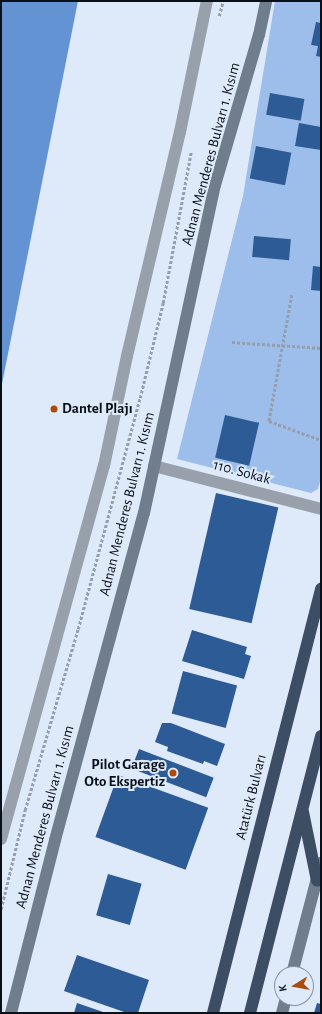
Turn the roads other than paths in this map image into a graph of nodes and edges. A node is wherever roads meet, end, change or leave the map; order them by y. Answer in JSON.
{"nodes":[{"id":1,"x":207,"y":1,"type":"edge"},
{"id":2,"x":266,"y":1,"type":"edge"},
{"id":3,"x":154,"y":466,"type":"junction"},
{"id":4,"x":321,"y":509,"type":"edge"},
{"id":5,"x":321,"y":589,"type":"edge"},
{"id":6,"x":321,"y":736,"type":"edge"},
{"id":7,"x":302,"y":808,"type":"junction"},
{"id":8,"x":1,"y":839,"type":"edge"},
{"id":9,"x":321,"y":863,"type":"edge"},
{"id":10,"x":317,"y":887,"type":"edge"},
{"id":11,"x":294,"y":966,"type":"edge"},
{"id":12,"x":11,"y":1013,"type":"edge"},
{"id":13,"x":213,"y":1013,"type":"edge"},
{"id":14,"x":250,"y":1013,"type":"edge"}],
"edges":[{"from":1,"to":8,"type":"street"},
{"from":2,"to":3,"type":"main road","name":"Adnan Menderes Bulvarı 1. Kısım"},
{"from":3,"to":4,"type":"street","name":"110. Sokak"},
{"from":3,"to":12,"type":"main road","name":"Adnan Menderes Bulvarı 1. Kısım"},
{"from":5,"to":13,"type":"highway","name":"Atatürk Bulvarı"},
{"from":6,"to":7,"type":"highway"},
{"from":7,"to":10,"type":"highway"},
{"from":7,"to":14,"type":"highway"},
{"from":9,"to":10,"type":"main road"},
{"from":10,"to":11,"type":"main road"}]}
